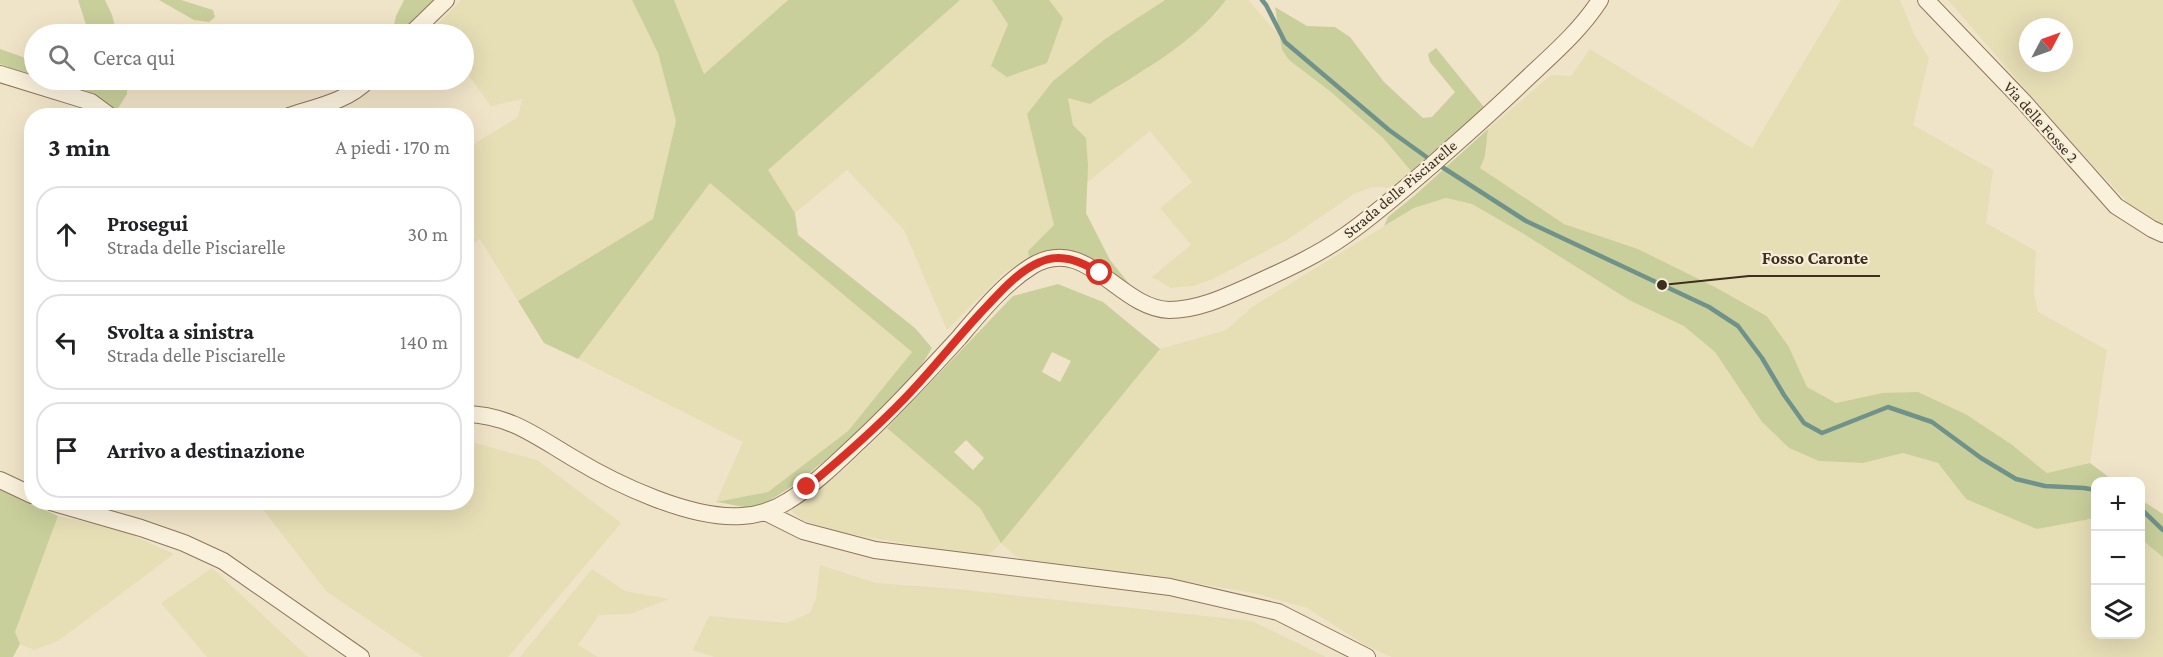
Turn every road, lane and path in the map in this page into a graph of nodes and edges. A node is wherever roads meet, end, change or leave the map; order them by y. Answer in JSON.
{"nodes":[{"id":1,"x":446,"y":0,"type":"edge"},
{"id":2,"x":1600,"y":0,"type":"edge"},
{"id":3,"x":1926,"y":0,"type":"edge"},
{"id":4,"x":421,"y":24,"type":"edge"},
{"id":5,"x":0,"y":74,"type":"edge"},
{"id":6,"x":24,"y":81,"type":"edge"},
{"id":7,"x":52,"y":90,"type":"edge"},
{"id":8,"x":355,"y":90,"type":"edge"},
{"id":9,"x":99,"y":108,"type":"edge"},
{"id":10,"x":312,"y":108,"type":"edge"},
{"id":11,"x":2163,"y":234,"type":"edge"},
{"id":12,"x":474,"y":415,"type":"edge"},
{"id":13,"x":0,"y":480,"type":"edge"},
{"id":14,"x":24,"y":491,"type":"edge"},
{"id":15,"x":79,"y":510,"type":"edge"},
{"id":16,"x":765,"y":512,"type":"junction"},
{"id":17,"x":362,"y":657,"type":"edge"},
{"id":18,"x":1367,"y":657,"type":"edge"}],
"edges":[{"from":1,"to":4,"type":"street"},
{"from":2,"to":16,"type":"street","name":"Strada delle Pisciarelle"},
{"from":3,"to":11,"type":"street","name":"Via delle Fosse 2"},
{"from":5,"to":6,"type":"street"},
{"from":7,"to":9,"type":"street"},
{"from":8,"to":10,"type":"street"},
{"from":12,"to":16,"type":"street","name":"Strada delle Pisciarelle"},
{"from":13,"to":14,"type":"street"},
{"from":15,"to":17,"type":"street"},
{"from":16,"to":18,"type":"street"}]}
